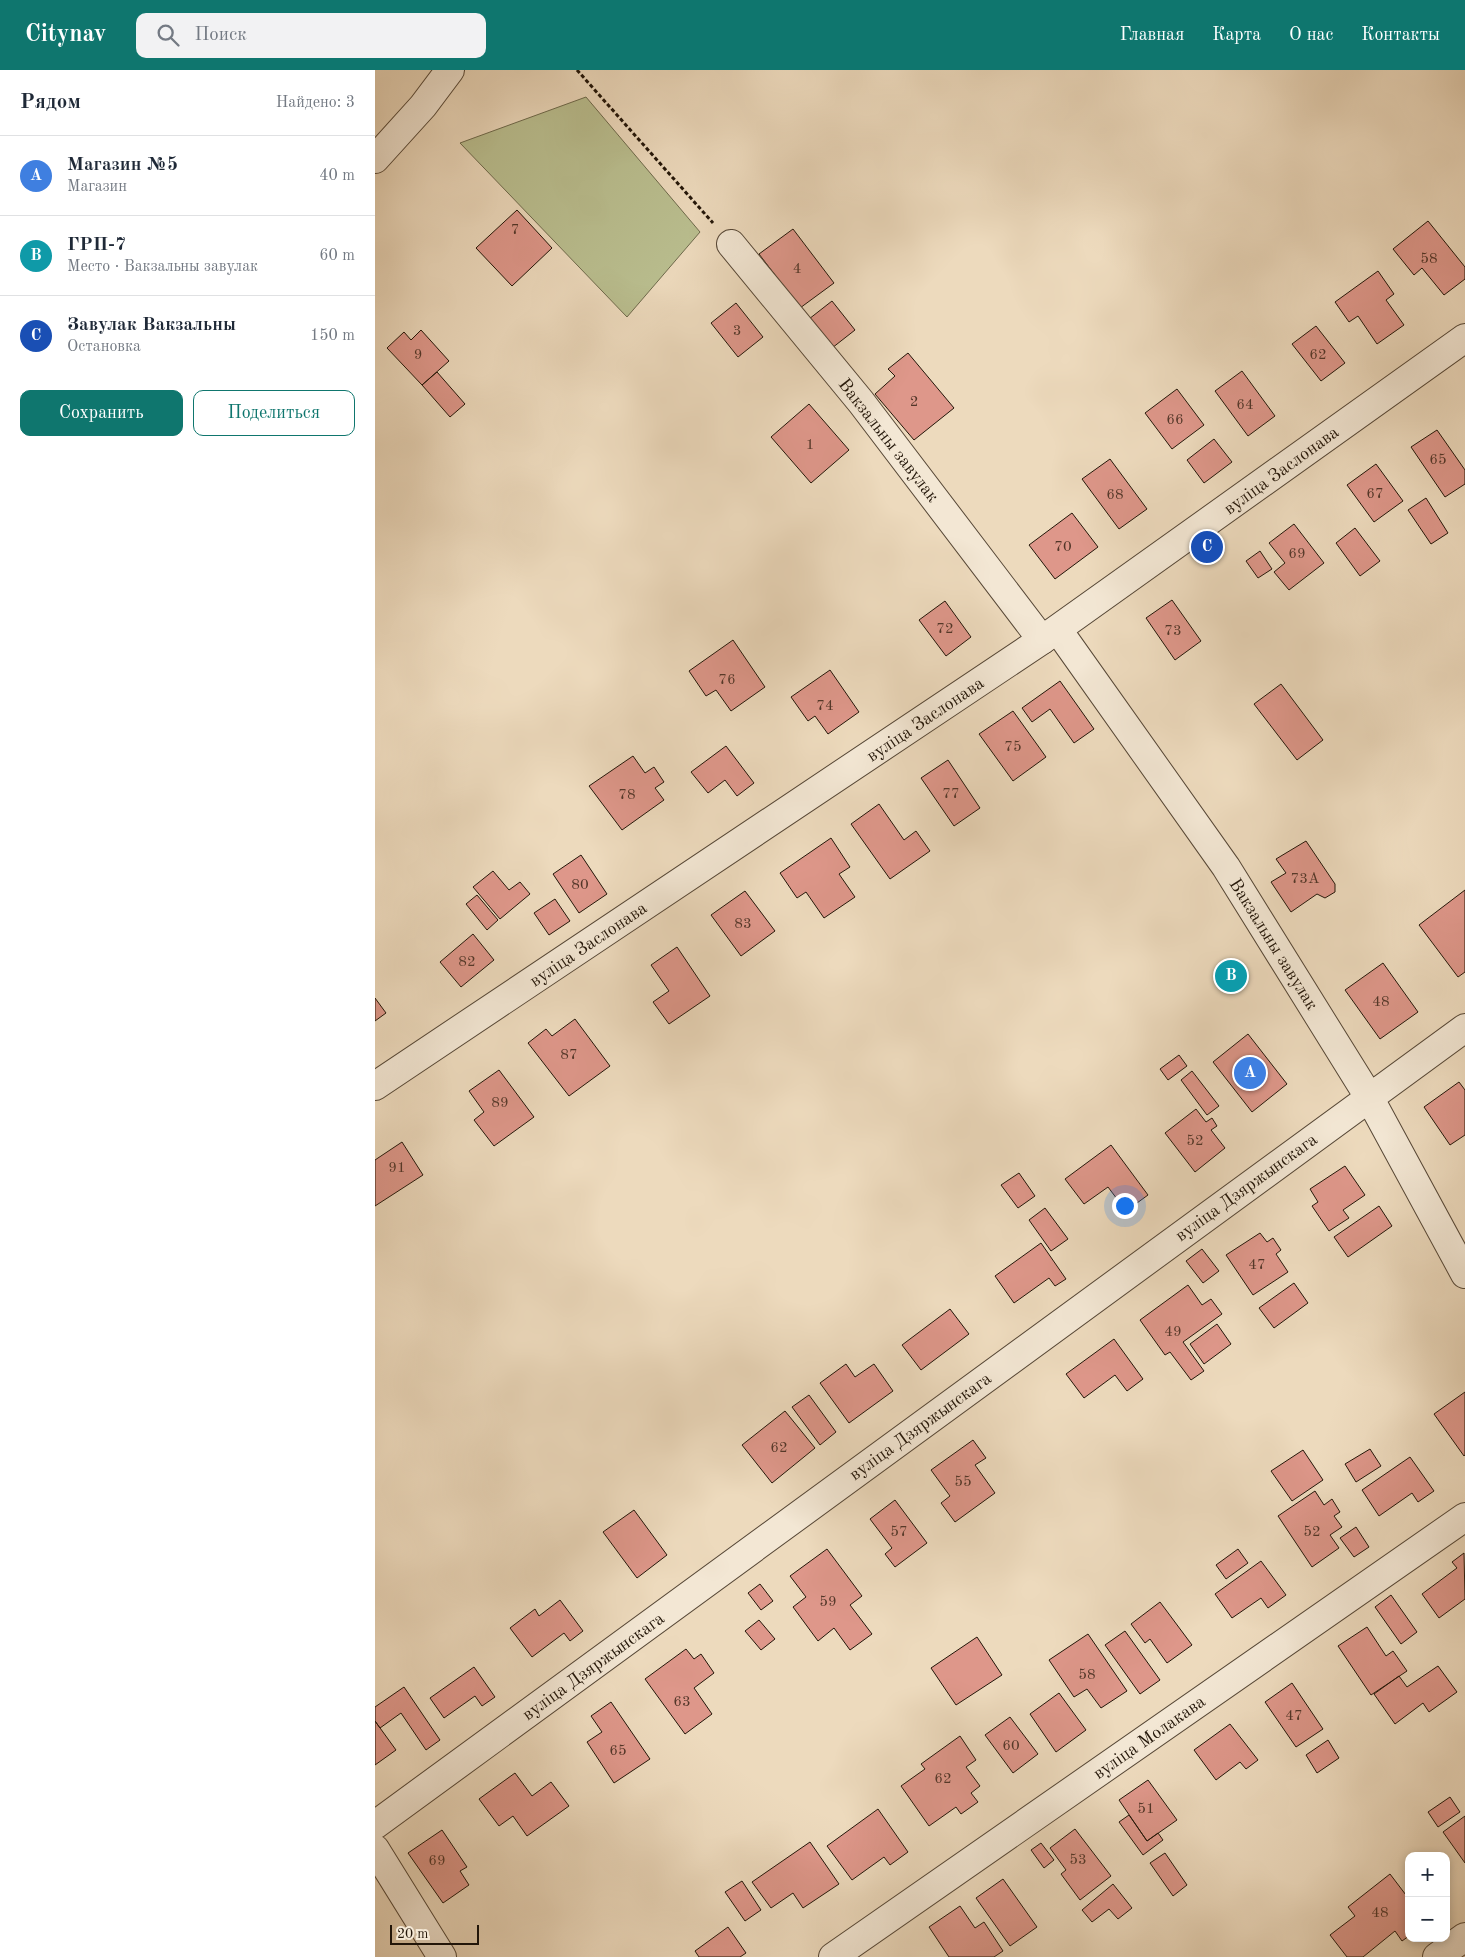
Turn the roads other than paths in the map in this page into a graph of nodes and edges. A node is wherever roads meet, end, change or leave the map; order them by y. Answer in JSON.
{"nodes":[{"id":1,"x":450,"y":70,"type":"edge"},
{"id":2,"x":375,"y":159,"type":"edge"},
{"id":3,"x":731,"y":244,"type":"road end"},
{"id":4,"x":1465,"y":338,"type":"edge"},
{"id":5,"x":1050,"y":635,"type":"junction"},
{"id":6,"x":1465,"y":1028,"type":"edge"},
{"id":7,"x":375,"y":1086,"type":"edge"},
{"id":8,"x":1369,"y":1097,"type":"junction"},
{"id":9,"x":1465,"y":1274,"type":"edge"},
{"id":10,"x":1465,"y":1517,"type":"edge"},
{"id":11,"x":375,"y":1825,"type":"edge"},
{"id":12,"x":375,"y":1849,"type":"edge"},
{"id":13,"x":1465,"y":1937,"type":"edge"},
{"id":14,"x":442,"y":1957,"type":"edge"},
{"id":15,"x":833,"y":1957,"type":"edge"},
{"id":16,"x":1437,"y":1957,"type":"edge"}],
"edges":[{"from":1,"to":2,"type":"street"},
{"from":3,"to":5,"type":"street","name":"Вакзальны завулак"},
{"from":4,"to":5,"type":"street","name":"вуліца Заслонава"},
{"from":5,"to":7,"type":"street","name":"вуліца Заслонава"},
{"from":5,"to":8,"type":"street","name":"Вакзальны завулак"},
{"from":6,"to":8,"type":"street","name":"вуліца Дзяржынскага"},
{"from":8,"to":9,"type":"street","name":"Вакзальны завулак"},
{"from":8,"to":11,"type":"street","name":"вуліца Дзяржынскага"},
{"from":10,"to":15,"type":"street","name":"вуліца Молакава"},
{"from":12,"to":14,"type":"street"},
{"from":13,"to":16,"type":"street"}]}
